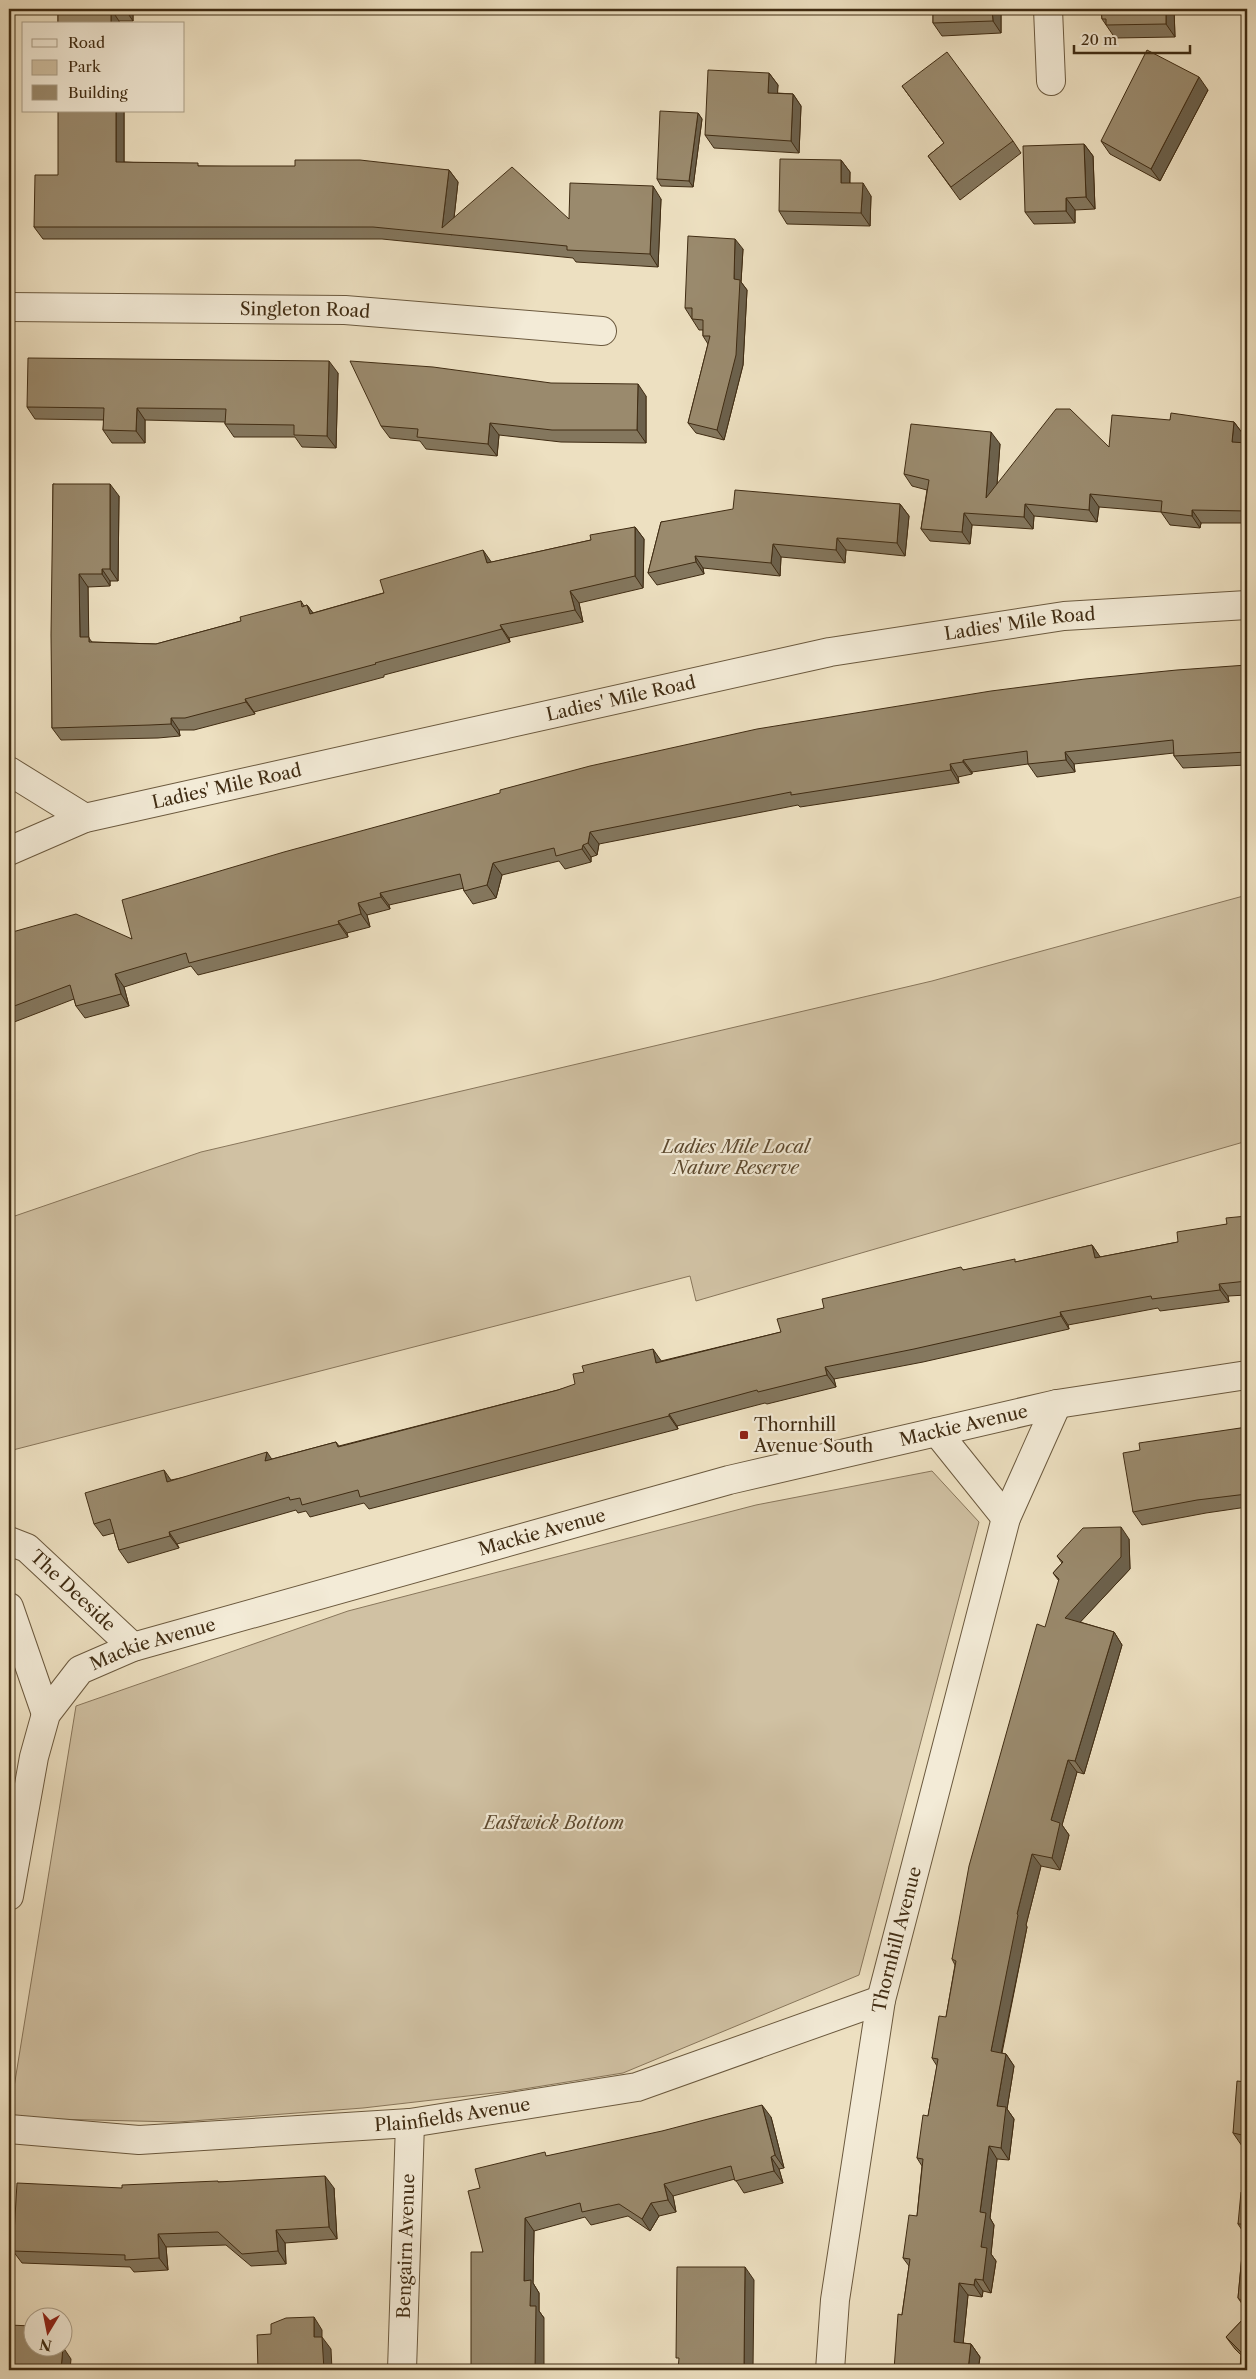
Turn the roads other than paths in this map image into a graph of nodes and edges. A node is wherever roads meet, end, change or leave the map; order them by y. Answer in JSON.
{"nodes":[{"id":1,"x":1048,"y":9,"type":"edge"},
{"id":2,"x":1050,"y":81,"type":"dead end"},
{"id":3,"x":9,"y":307,"type":"edge"},
{"id":4,"x":602,"y":332,"type":"dead end"},
{"id":5,"x":1247,"y":605,"type":"edge"},
{"id":6,"x":9,"y":771,"type":"edge"},
{"id":7,"x":85,"y":818,"type":"junction"},
{"id":8,"x":9,"y":851,"type":"edge"},
{"id":9,"x":1247,"y":1375,"type":"edge"},
{"id":10,"x":1057,"y":1404,"type":"junction"},
{"id":11,"x":937,"y":1432,"type":"junction"},
{"id":12,"x":1006,"y":1518,"type":"junction"},
{"id":13,"x":9,"y":1541,"type":"edge"},
{"id":14,"x":9,"y":1607,"type":"edge"},
{"id":15,"x":133,"y":1647,"type":"junction"},
{"id":16,"x":46,"y":1714,"type":"junction"},
{"id":17,"x":9,"y":1896,"type":"edge"},
{"id":18,"x":881,"y":2000,"type":"junction"},
{"id":19,"x":410,"y":2123,"type":"junction"},
{"id":20,"x":9,"y":2129,"type":"edge"},
{"id":21,"x":402,"y":2370,"type":"edge"},
{"id":22,"x":830,"y":2370,"type":"edge"}],
"edges":[{"from":1,"to":2,"type":"street"},
{"from":3,"to":4,"type":"street","name":"Singleton Road"},
{"from":5,"to":7,"type":"street","name":"Ladies' Mile Road"},
{"from":6,"to":7,"type":"street"},
{"from":7,"to":8,"type":"street","name":"Ladies' Mile Road"},
{"from":9,"to":10,"type":"street","name":"Mackie Avenue"},
{"from":10,"to":11,"type":"street","name":"Mackie Avenue"},
{"from":10,"to":12,"type":"street","name":"Thornhill Avenue"},
{"from":11,"to":12,"type":"street"},
{"from":11,"to":15,"type":"street","name":"Mackie Avenue"},
{"from":12,"to":18,"type":"street","name":"Thornhill Avenue"},
{"from":13,"to":15,"type":"street","name":"The Deeside"},
{"from":14,"to":16,"type":"street"},
{"from":15,"to":16,"type":"street","name":"Mackie Avenue"},
{"from":16,"to":17,"type":"street","name":"Mackie Avenue"},
{"from":18,"to":19,"type":"street","name":"Plainfields Avenue"},
{"from":18,"to":22,"type":"street","name":"Thornhill Avenue"},
{"from":19,"to":20,"type":"street","name":"Plainfields Avenue"},
{"from":19,"to":21,"type":"street","name":"Bengairn Avenue"}]}
